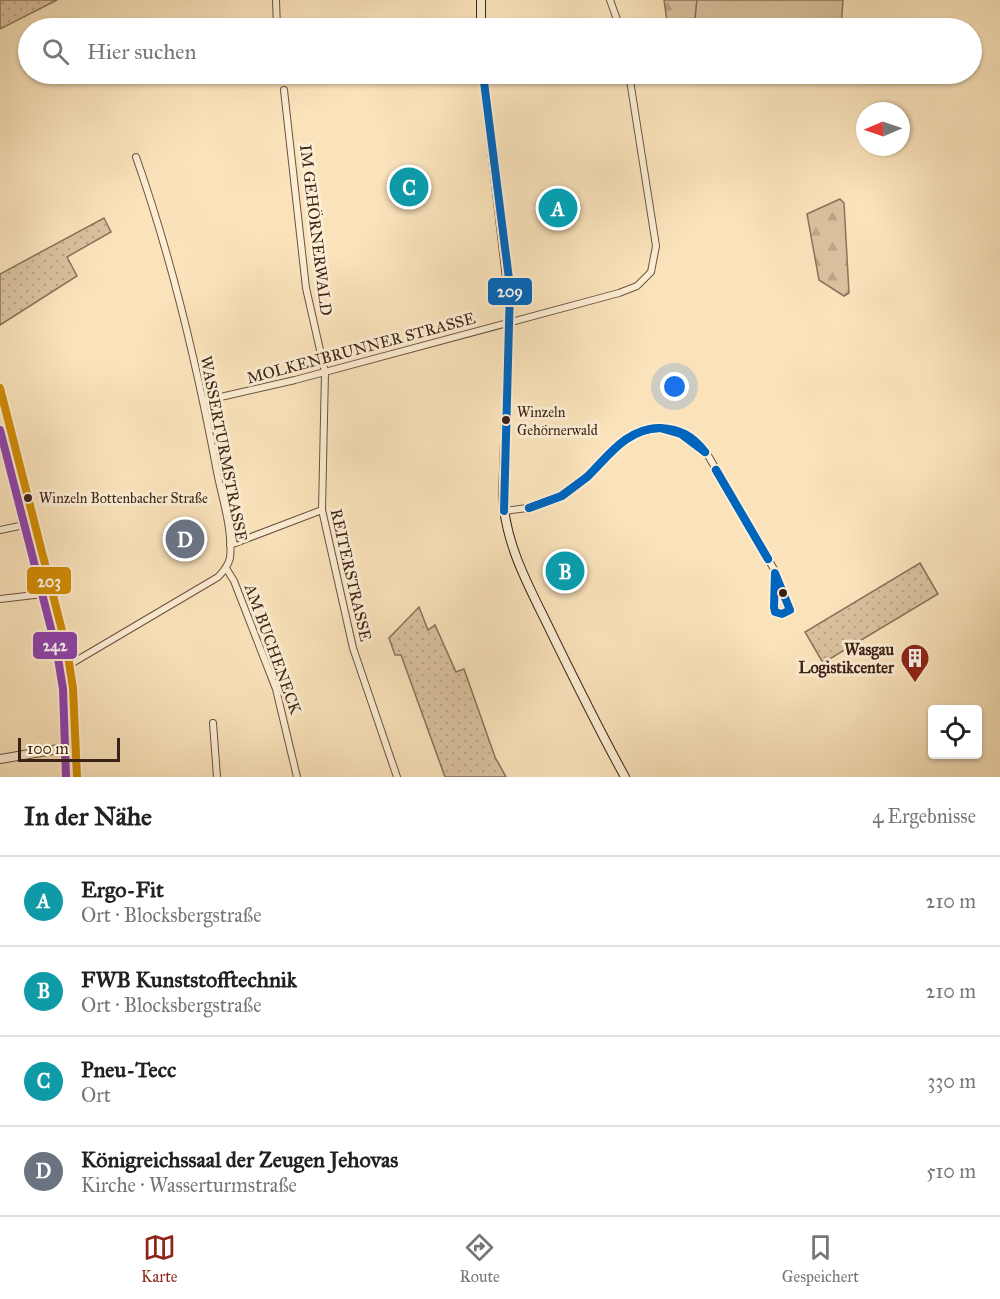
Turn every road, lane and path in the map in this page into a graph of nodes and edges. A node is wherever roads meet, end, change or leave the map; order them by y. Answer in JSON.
{"nodes":[{"id":1,"x":276,"y":0,"type":"edge"},
{"id":2,"x":481,"y":0,"type":"edge"},
{"id":3,"x":610,"y":0,"type":"edge"},
{"id":4,"x":277,"y":18,"type":"edge"},
{"id":5,"x":480,"y":18,"type":"edge"},
{"id":6,"x":616,"y":18,"type":"edge"},
{"id":7,"x":484,"y":84,"type":"edge"},
{"id":8,"x":630,"y":84,"type":"edge"},
{"id":9,"x":284,"y":90,"type":"dead end"},
{"id":10,"x":136,"y":157,"type":"dead end"},
{"id":11,"x":510,"y":322,"type":"junction"},
{"id":12,"x":325,"y":372,"type":"junction"},
{"id":13,"x":0,"y":388,"type":"edge"},
{"id":14,"x":203,"y":401,"type":"junction"},
{"id":15,"x":321,"y":510,"type":"junction"},
{"id":16,"x":504,"y":511,"type":"junction"},
{"id":17,"x":34,"y":523,"type":"junction"},
{"id":18,"x":0,"y":530,"type":"edge"},
{"id":19,"x":230,"y":545,"type":"junction"},
{"id":20,"x":226,"y":568,"type":"junction"},
{"id":21,"x":775,"y":571,"type":"dead end"},
{"id":22,"x":52,"y":593,"type":"junction"},
{"id":23,"x":0,"y":599,"type":"edge"},
{"id":24,"x":69,"y":665,"type":"junction"},
{"id":25,"x":213,"y":723,"type":"dead end"},
{"id":26,"x":76,"y":746,"type":"junction"},
{"id":27,"x":0,"y":759,"type":"edge"},
{"id":28,"x":77,"y":777,"type":"edge"},
{"id":29,"x":217,"y":777,"type":"edge"},
{"id":30,"x":297,"y":777,"type":"edge"},
{"id":31,"x":397,"y":777,"type":"edge"},
{"id":32,"x":625,"y":777,"type":"edge"}],
"edges":[{"from":1,"to":4,"type":"street"},
{"from":2,"to":5,"type":"main road"},
{"from":3,"to":6,"type":"street"},
{"from":7,"to":11,"type":"main road"},
{"from":8,"to":11,"type":"street","name":"MOLKENBRUNNER STRASSE"},
{"from":9,"to":12,"type":"street","name":"IM GEHÖRNERWALD"},
{"from":10,"to":14,"type":"street","name":"WASSERTURMSTRASSE"},
{"from":11,"to":12,"type":"street","name":"MOLKENBRUNNER STRASSE"},
{"from":11,"to":16,"type":"main road"},
{"from":12,"to":14,"type":"street","name":"MOLKENBRUNNER STRASSE"},
{"from":12,"to":15,"type":"street","name":"REITERSTRASSE"},
{"from":13,"to":17,"type":"street"},
{"from":14,"to":19,"type":"street","name":"WASSERTURMSTRASSE"},
{"from":15,"to":19,"type":"street"},
{"from":15,"to":31,"type":"street","name":"REITERSTRASSE"},
{"from":16,"to":21,"type":"street"},
{"from":16,"to":32,"type":"main road"},
{"from":17,"to":18,"type":"street"},
{"from":17,"to":22,"type":"street"},
{"from":19,"to":20,"type":"street","name":"WASSERTURMSTRASSE"},
{"from":20,"to":24,"type":"street"},
{"from":20,"to":30,"type":"street","name":"AM BUCHENECK"},
{"from":22,"to":23,"type":"street"},
{"from":22,"to":24,"type":"street"},
{"from":24,"to":26,"type":"street"},
{"from":25,"to":29,"type":"street"},
{"from":26,"to":27,"type":"street"},
{"from":26,"to":28,"type":"street"}]}
